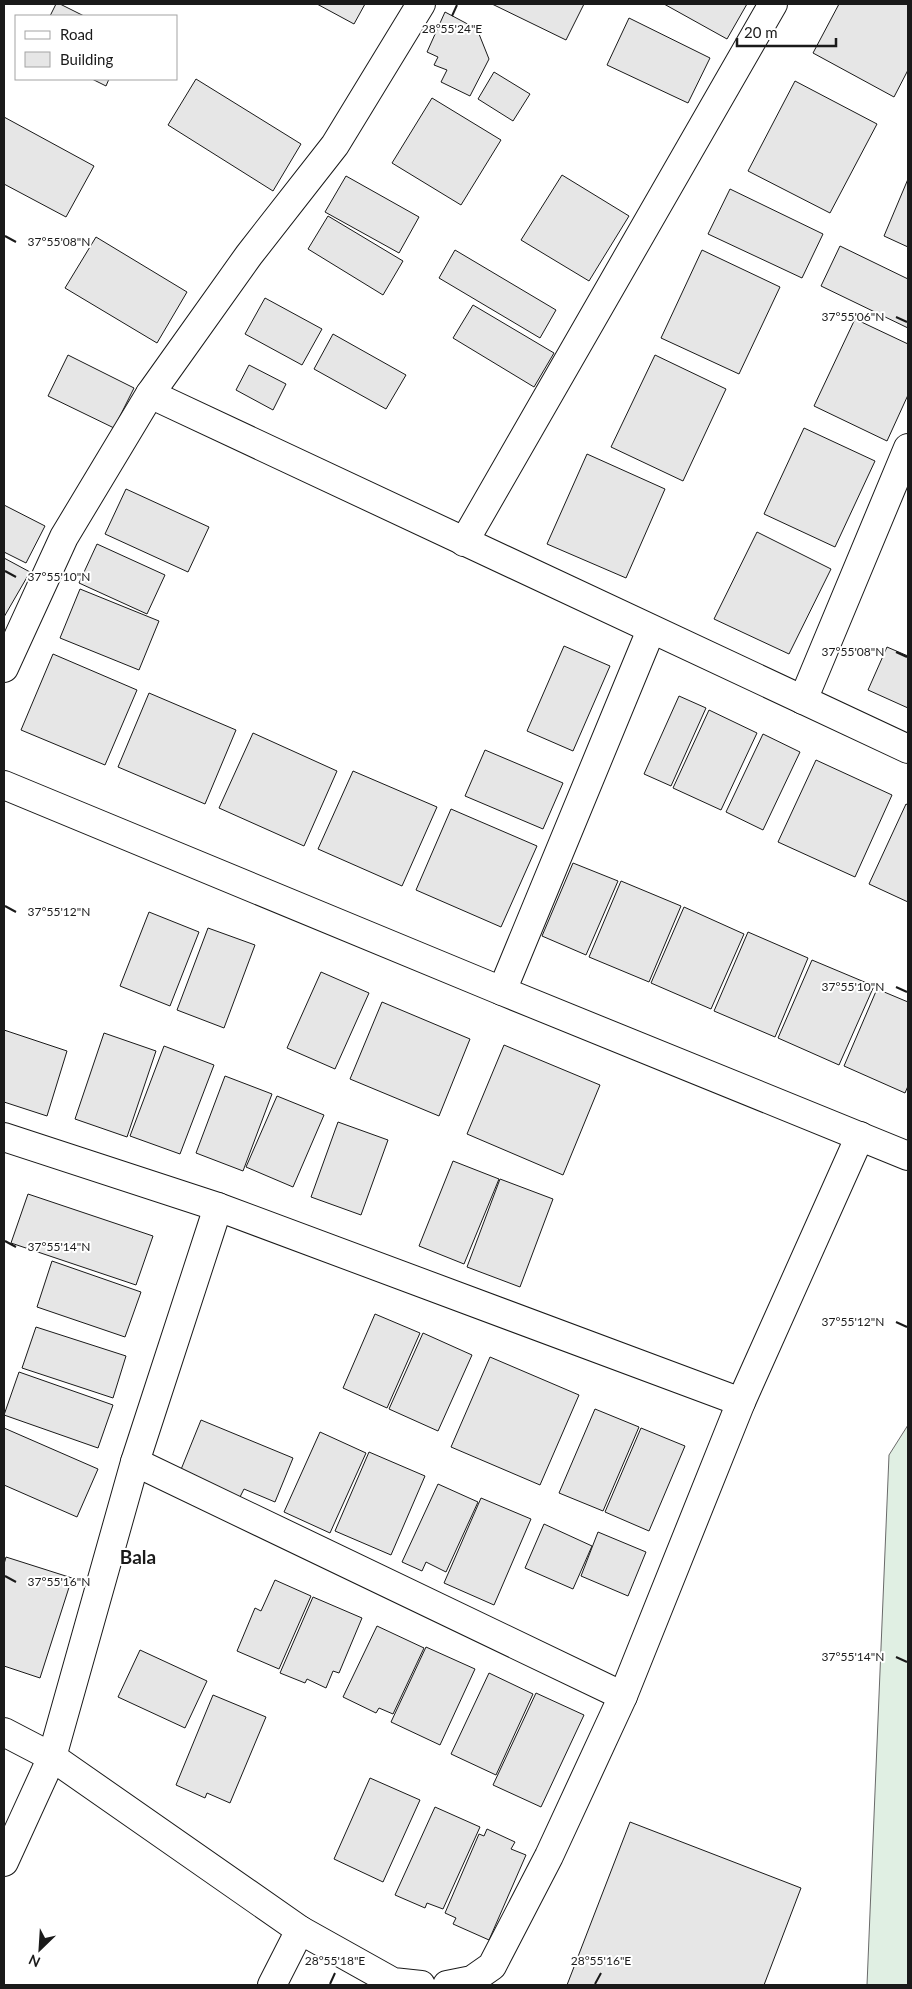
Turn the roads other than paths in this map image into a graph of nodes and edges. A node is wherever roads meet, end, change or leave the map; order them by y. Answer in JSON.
{"nodes":[{"id":1,"x":421,"y":4,"type":"edge"},
{"id":2,"x":773,"y":4,"type":"edge"},
{"id":3,"x":150,"y":394,"type":"junction"},
{"id":4,"x":908,"y":448,"type":"edge"},
{"id":5,"x":464,"y":542,"type":"junction"},
{"id":6,"x":651,"y":630,"type":"junction"},
{"id":7,"x":4,"y":668,"type":"edge"},
{"id":8,"x":803,"y":700,"type":"junction"},
{"id":9,"x":908,"y":749,"type":"edge"},
{"id":10,"x":4,"y":785,"type":"edge"},
{"id":11,"x":502,"y":992,"type":"junction"},
{"id":12,"x":860,"y":1136,"type":"junction"},
{"id":13,"x":4,"y":1137,"type":"edge"},
{"id":14,"x":908,"y":1156,"type":"edge"},
{"id":15,"x":218,"y":1207,"type":"junction"},
{"id":16,"x":741,"y":1402,"type":"junction"},
{"id":17,"x":135,"y":1462,"type":"junction"},
{"id":18,"x":623,"y":1696,"type":"junction"},
{"id":19,"x":4,"y":1732,"type":"edge"},
{"id":20,"x":52,"y":1758,"type":"junction"},
{"id":21,"x":4,"y":1862,"type":"edge"},
{"id":22,"x":300,"y":1930,"type":"junction"},
{"id":23,"x":272,"y":1985,"type":"edge"},
{"id":24,"x":421,"y":1985,"type":"edge"},
{"id":25,"x":447,"y":1985,"type":"edge"}],
"edges":[{"from":1,"to":3,"type":"street"},
{"from":2,"to":5,"type":"street"},
{"from":3,"to":5,"type":"street"},
{"from":3,"to":7,"type":"street"},
{"from":4,"to":8,"type":"street"},
{"from":5,"to":6,"type":"street"},
{"from":6,"to":8,"type":"street"},
{"from":6,"to":11,"type":"street"},
{"from":8,"to":9,"type":"street"},
{"from":10,"to":11,"type":"street"},
{"from":11,"to":12,"type":"street"},
{"from":12,"to":14,"type":"street"},
{"from":12,"to":16,"type":"street"},
{"from":13,"to":15,"type":"street"},
{"from":15,"to":16,"type":"street"},
{"from":15,"to":17,"type":"street"},
{"from":16,"to":18,"type":"street"},
{"from":17,"to":18,"type":"street"},
{"from":17,"to":20,"type":"street"},
{"from":18,"to":25,"type":"street"},
{"from":19,"to":20,"type":"street"},
{"from":20,"to":21,"type":"street"},
{"from":20,"to":22,"type":"street"},
{"from":22,"to":23,"type":"street"},
{"from":22,"to":24,"type":"street"}]}
